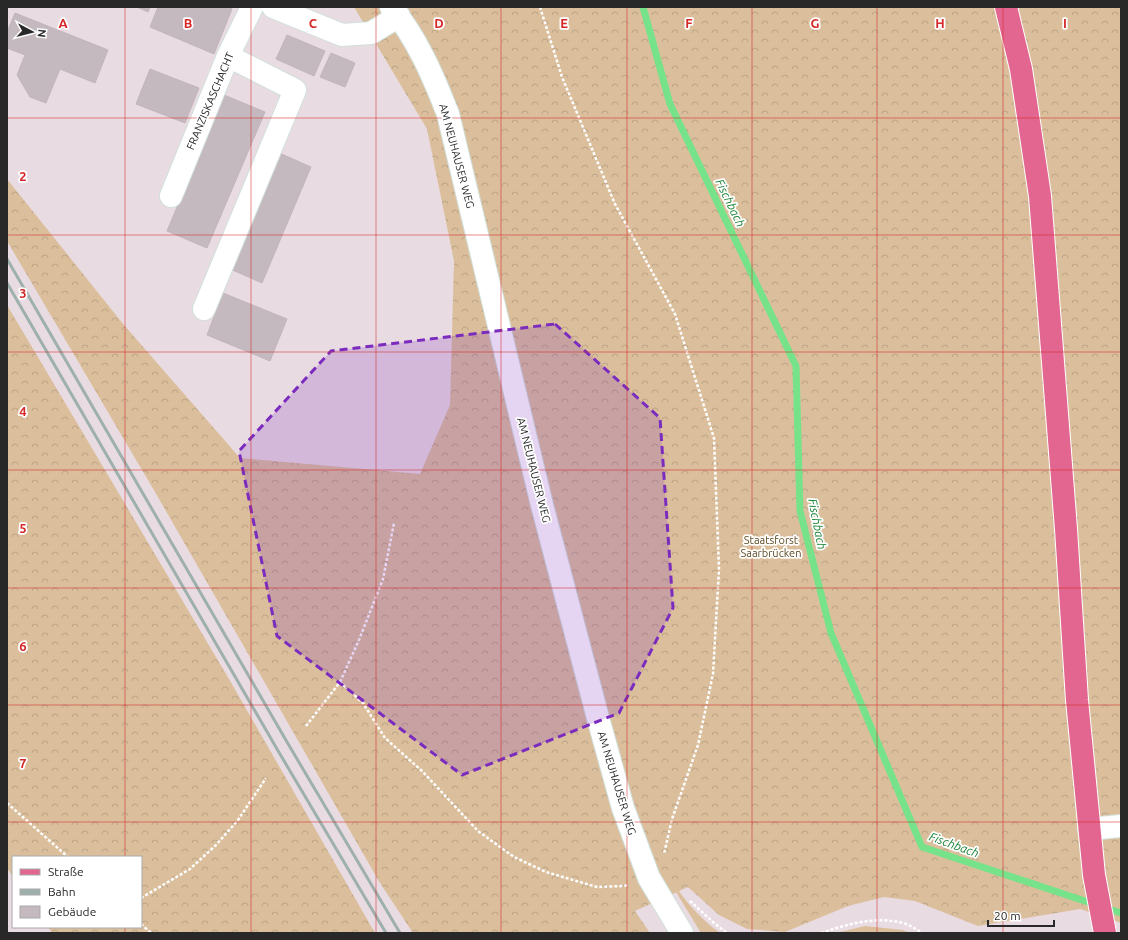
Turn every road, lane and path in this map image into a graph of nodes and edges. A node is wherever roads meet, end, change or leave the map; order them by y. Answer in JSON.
{"nodes":[{"id":1,"x":252,"y":7,"type":"edge"},
{"id":2,"x":273,"y":7,"type":"edge"},
{"id":3,"x":540,"y":7,"type":"edge"},
{"id":4,"x":1006,"y":7,"type":"edge"},
{"id":5,"x":395,"y":12,"type":"edge"},
{"id":6,"x":228,"y":56,"type":"junction"},
{"id":7,"x":171,"y":196,"type":"dead end"},
{"id":8,"x":204,"y":309,"type":"dead end"},
{"id":9,"x":394,"y":522,"type":"dead end"},
{"id":10,"x":340,"y":682,"type":"junction"},
{"id":11,"x":306,"y":726,"type":"dead end"},
{"id":12,"x":266,"y":778,"type":"dead end"},
{"id":13,"x":7,"y":803,"type":"edge"},
{"id":14,"x":1121,"y":826,"type":"edge"},
{"id":15,"x":1089,"y":829,"type":"junction"},
{"id":16,"x":67,"y":856,"type":"edge"},
{"id":17,"x":649,"y":878,"type":"junction"},
{"id":18,"x":142,"y":897,"type":"edge"},
{"id":19,"x":689,"y":899,"type":"dead end"},
{"id":20,"x":142,"y":925,"type":"edge"},
{"id":21,"x":1104,"y":930,"type":"edge"},
{"id":22,"x":151,"y":933,"type":"edge"},
{"id":23,"x":682,"y":933,"type":"edge"},
{"id":24,"x":727,"y":933,"type":"edge"},
{"id":25,"x":821,"y":933,"type":"edge"},
{"id":26,"x":922,"y":933,"type":"edge"}],
"edges":[{"from":1,"to":6,"type":"street","name":"FRANZISKASCHACHT"},
{"from":2,"to":5,"type":"street"},
{"from":3,"to":17,"type":"path"},
{"from":4,"to":15,"type":"main road"},
{"from":5,"to":17,"type":"street","name":"AM NEUHAUSER WEG"},
{"from":6,"to":7,"type":"street","name":"FRANZISKASCHACHT"},
{"from":6,"to":8,"type":"street"},
{"from":9,"to":10,"type":"path"},
{"from":10,"to":11,"type":"path"},
{"from":10,"to":17,"type":"path"},
{"from":12,"to":18,"type":"path"},
{"from":13,"to":16,"type":"path"},
{"from":14,"to":15,"type":"street"},
{"from":15,"to":21,"type":"main road"},
{"from":17,"to":23,"type":"street","name":"AM NEUHAUSER WEG"},
{"from":19,"to":24,"type":"path"},
{"from":20,"to":22,"type":"path"},
{"from":25,"to":26,"type":"path"}]}
